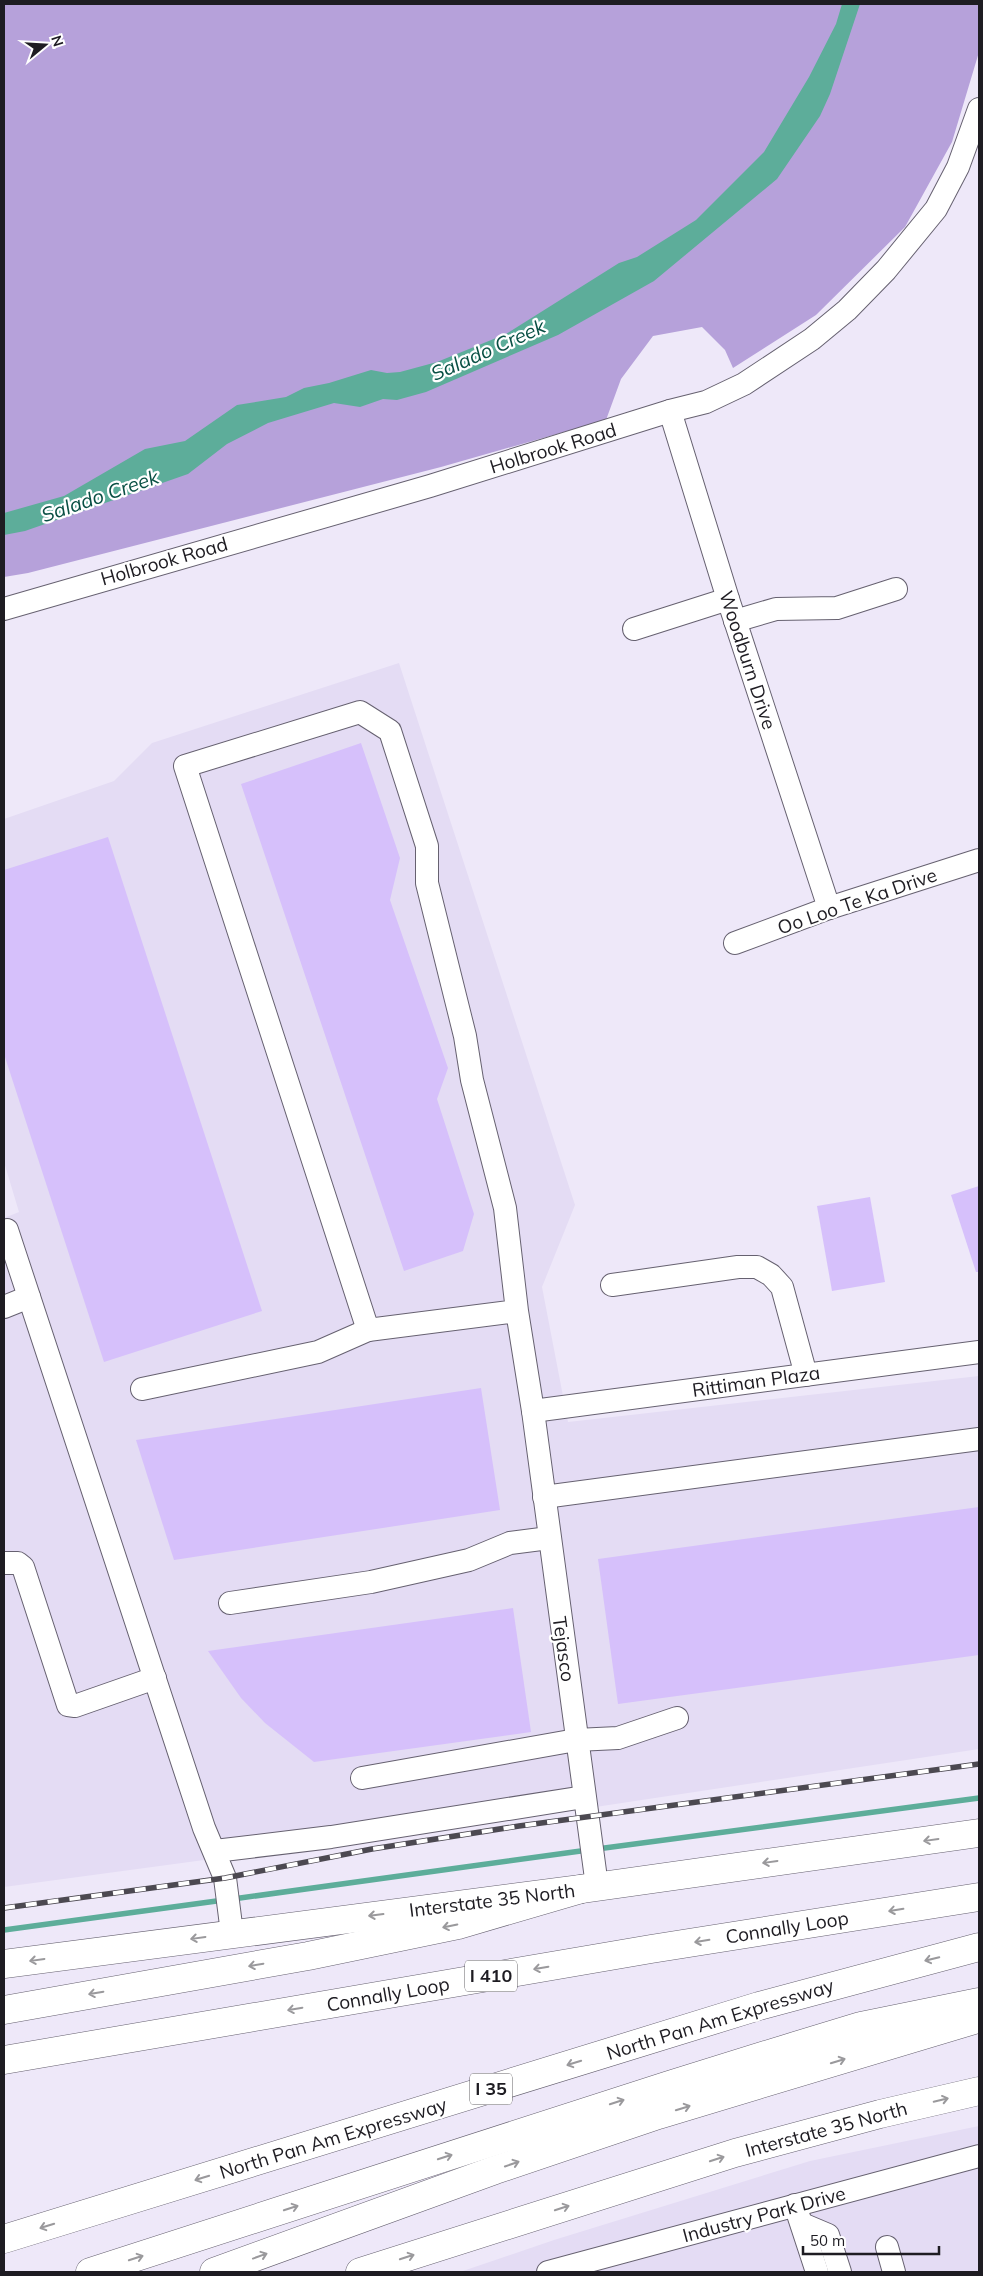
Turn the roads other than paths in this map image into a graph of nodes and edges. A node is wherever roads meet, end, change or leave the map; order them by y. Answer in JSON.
{"nodes":[{"id":1,"x":979,"y":109,"type":"edge"},
{"id":2,"x":670,"y":411,"type":"junction"},
{"id":3,"x":896,"y":589,"type":"dead end"},
{"id":4,"x":728,"y":599,"type":"junction"},
{"id":5,"x":4,"y":609,"type":"edge"},
{"id":6,"x":735,"y":621,"type":"junction"},
{"id":7,"x":634,"y":628,"type":"dead end"},
{"id":8,"x":979,"y":860,"type":"edge"},
{"id":9,"x":829,"y":908,"type":"junction"},
{"id":10,"x":735,"y":943,"type":"dead end"},
{"id":11,"x":7,"y":1230,"type":"dead end"},
{"id":12,"x":612,"y":1285,"type":"dead end"},
{"id":13,"x":29,"y":1297,"type":"junction"},
{"id":14,"x":4,"y":1307,"type":"edge"},
{"id":15,"x":517,"y":1312,"type":"junction"},
{"id":16,"x":368,"y":1330,"type":"junction"},
{"id":17,"x":979,"y":1352,"type":"edge"},
{"id":18,"x":806,"y":1375,"type":"junction"},
{"id":19,"x":142,"y":1389,"type":"dead end"},
{"id":20,"x":533,"y":1411,"type":"junction"},
{"id":21,"x":979,"y":1438,"type":"edge"},
{"id":22,"x":544,"y":1497,"type":"junction"},
{"id":23,"x":549,"y":1538,"type":"junction"},
{"id":24,"x":4,"y":1564,"type":"edge"},
{"id":25,"x":230,"y":1603,"type":"dead end"},
{"id":26,"x":155,"y":1678,"type":"junction"},
{"id":27,"x":677,"y":1718,"type":"dead end"},
{"id":28,"x":576,"y":1740,"type":"junction"},
{"id":29,"x":362,"y":1778,"type":"dead end"},
{"id":30,"x":584,"y":1797,"type":"junction"},
{"id":31,"x":979,"y":1833,"type":"edge"},
{"id":32,"x":215,"y":1851,"type":"junction"},
{"id":33,"x":589,"y":1888,"type":"junction"},
{"id":34,"x":979,"y":1897,"type":"edge"},
{"id":35,"x":229,"y":1911,"type":"junction"},
{"id":36,"x":979,"y":1947,"type":"edge"},
{"id":37,"x":4,"y":1964,"type":"edge"},
{"id":38,"x":979,"y":2002,"type":"edge"},
{"id":39,"x":4,"y":2010,"type":"edge"},
{"id":40,"x":979,"y":2018,"type":"edge"},
{"id":41,"x":4,"y":2060,"type":"edge"},
{"id":42,"x":979,"y":2091,"type":"edge"},
{"id":43,"x":979,"y":2156,"type":"edge"},
{"id":44,"x":798,"y":2214,"type":"junction"},
{"id":45,"x":4,"y":2239,"type":"edge"},
{"id":46,"x":887,"y":2247,"type":"dead end"},
{"id":47,"x":90,"y":2272,"type":"edge"},
{"id":48,"x":214,"y":2272,"type":"edge"},
{"id":49,"x":360,"y":2272,"type":"edge"},
{"id":50,"x":548,"y":2272,"type":"edge"},
{"id":51,"x":817,"y":2272,"type":"edge"},
{"id":52,"x":840,"y":2272,"type":"edge"},
{"id":53,"x":894,"y":2272,"type":"edge"}],
"edges":[{"from":1,"to":2,"type":"street","name":"Holbrook Road"},
{"from":2,"to":4,"type":"street","name":"Woodburn Drive"},
{"from":2,"to":5,"type":"street","name":"Holbrook Road"},
{"from":3,"to":6,"type":"street"},
{"from":4,"to":6,"type":"street","name":"Woodburn Drive"},
{"from":4,"to":7,"type":"street"},
{"from":6,"to":9,"type":"street","name":"Woodburn Drive"},
{"from":8,"to":9,"type":"street","name":"Oo Loo Te Ka Drive"},
{"from":9,"to":10,"type":"street","name":"Oo Loo Te Ka Drive"},
{"from":11,"to":13,"type":"street"},
{"from":12,"to":18,"type":"street"},
{"from":13,"to":14,"type":"street"},
{"from":13,"to":26,"type":"street"},
{"from":15,"to":16,"type":"street"},
{"from":15,"to":16,"type":"street","name":"Tejasco"},
{"from":15,"to":20,"type":"street","name":"Tejasco"},
{"from":16,"to":19,"type":"street"},
{"from":17,"to":18,"type":"street","name":"Rittiman Plaza"},
{"from":18,"to":20,"type":"street","name":"Rittiman Plaza"},
{"from":20,"to":22,"type":"street","name":"Tejasco"},
{"from":21,"to":22,"type":"street"},
{"from":22,"to":23,"type":"street","name":"Tejasco"},
{"from":23,"to":25,"type":"street"},
{"from":23,"to":28,"type":"street","name":"Tejasco"},
{"from":24,"to":26,"type":"street"},
{"from":26,"to":32,"type":"street"},
{"from":27,"to":28,"type":"street"},
{"from":28,"to":29,"type":"street"},
{"from":28,"to":30,"type":"street","name":"Tejasco"},
{"from":30,"to":32,"type":"street"},
{"from":30,"to":33,"type":"street","name":"Tejasco"},
{"from":31,"to":33,"type":"main road","name":"Interstate 35 North","one_way":true},
{"from":32,"to":35,"type":"street"},
{"from":33,"to":35,"type":"main road","name":"Interstate 35 North","one_way":true},
{"from":33,"to":39,"type":"main road","one_way":true},
{"from":34,"to":41,"type":"main road","name":"Connally Loop","number":"I 410","one_way":true},
{"from":35,"to":37,"type":"main road","name":"Interstate 35 North","one_way":true},
{"from":36,"to":45,"type":"main road","name":"North Pan Am Expressway","number":"I 35","one_way":true},
{"from":47,"to":38,"type":"main road","one_way":true},
{"from":48,"to":40,"type":"main road","one_way":true},
{"from":49,"to":42,"type":"main road","name":"Interstate 35 North","one_way":true},
{"from":43,"to":44,"type":"street","name":"Industry Park Drive"},
{"from":44,"to":50,"type":"street","name":"Industry Park Drive"},
{"from":44,"to":51,"type":"street"},
{"from":44,"to":52,"type":"street"},
{"from":46,"to":53,"type":"street"}]}
